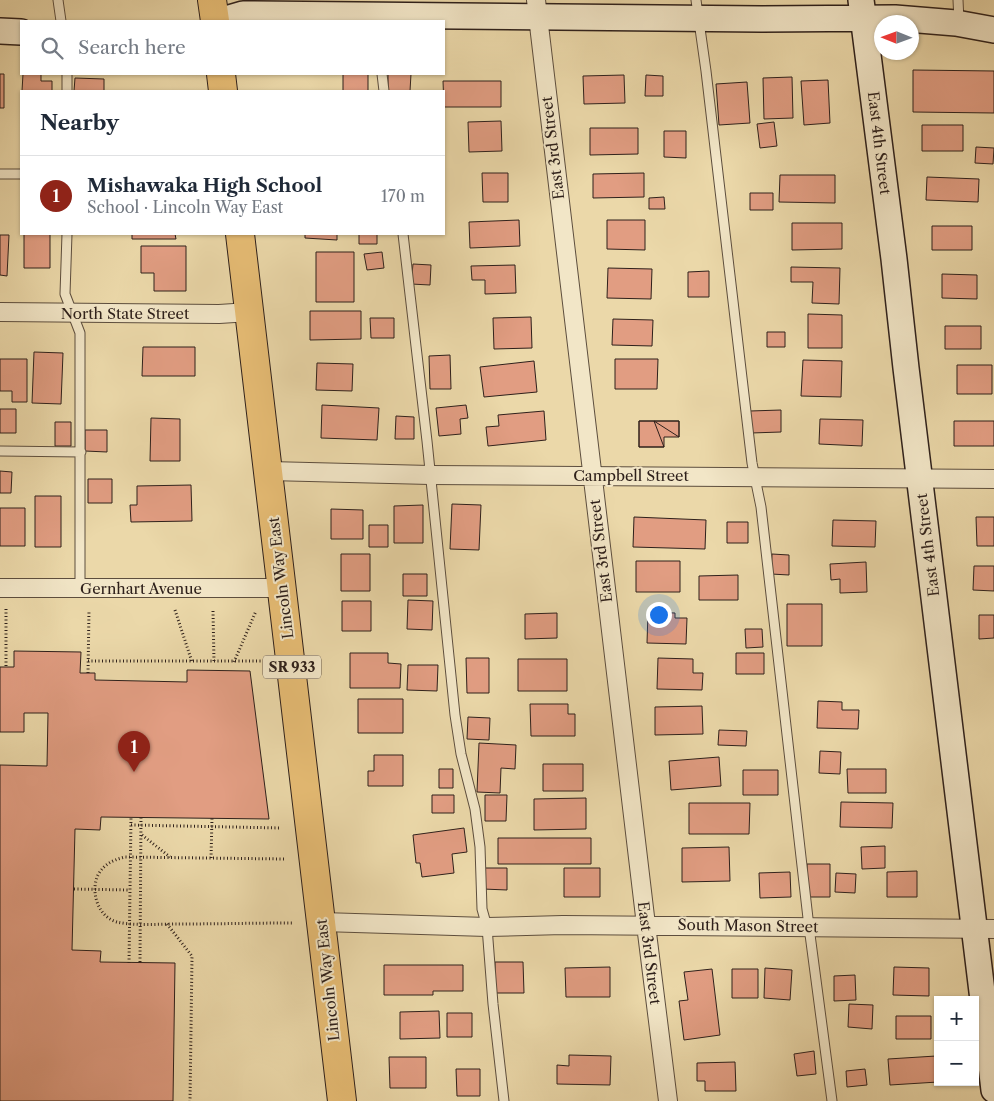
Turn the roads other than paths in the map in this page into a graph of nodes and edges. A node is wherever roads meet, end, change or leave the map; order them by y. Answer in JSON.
{"nodes":[{"id":1,"x":58,"y":0,"type":"edge"},
{"id":2,"x":212,"y":0,"type":"edge"},
{"id":3,"x":537,"y":8,"type":"edge"},
{"id":4,"x":697,"y":9,"type":"edge"},
{"id":5,"x":862,"y":9,"type":"edge"},
{"id":6,"x":958,"y":12,"type":"edge"},
{"id":7,"x":374,"y":15,"type":"edge"},
{"id":8,"x":61,"y":20,"type":"edge"},
{"id":9,"x":214,"y":20,"type":"edge"},
{"id":10,"x":222,"y":20,"type":"edge"},
{"id":11,"x":994,"y":30,"type":"edge"},
{"id":12,"x":0,"y":31,"type":"edge"},
{"id":13,"x":20,"y":32,"type":"edge"},
{"id":14,"x":67,"y":75,"type":"edge"},
{"id":15,"x":221,"y":75,"type":"edge"},
{"id":16,"x":382,"y":75,"type":"edge"},
{"id":17,"x":67,"y":90,"type":"edge"},
{"id":18,"x":223,"y":90,"type":"edge"},
{"id":19,"x":384,"y":90,"type":"edge"},
{"id":20,"x":0,"y":174,"type":"edge"},
{"id":21,"x":20,"y":174,"type":"edge"},
{"id":22,"x":67,"y":235,"type":"edge"},
{"id":23,"x":240,"y":235,"type":"edge"},
{"id":24,"x":403,"y":235,"type":"edge"},
{"id":25,"x":0,"y":312,"type":"edge"},
{"id":26,"x":250,"y":312,"type":"junction"},
{"id":27,"x":73,"y":313,"type":"junction"},
{"id":28,"x":0,"y":451,"type":"edge"},
{"id":29,"x":81,"y":452,"type":"junction"},
{"id":30,"x":269,"y":471,"type":"junction"},
{"id":31,"x":430,"y":475,"type":"junction"},
{"id":32,"x":592,"y":475,"type":"junction"},
{"id":33,"x":756,"y":477,"type":"junction"},
{"id":34,"x":920,"y":479,"type":"junction"},
{"id":35,"x":994,"y":479,"type":"edge"},
{"id":36,"x":0,"y":588,"type":"edge"},
{"id":37,"x":283,"y":588,"type":"junction"},
{"id":38,"x":80,"y":589,"type":"junction"},
{"id":39,"x":322,"y":922,"type":"junction"},
{"id":40,"x":646,"y":925,"type":"junction"},
{"id":41,"x":487,"y":927,"type":"junction"},
{"id":42,"x":809,"y":927,"type":"junction"},
{"id":43,"x":984,"y":929,"type":"edge"},
{"id":44,"x":994,"y":1090,"type":"edge"},
{"id":45,"x":342,"y":1101,"type":"edge"},
{"id":46,"x":504,"y":1101,"type":"edge"},
{"id":47,"x":668,"y":1101,"type":"edge"},
{"id":48,"x":832,"y":1101,"type":"edge"}],
"edges":[{"from":1,"to":8,"type":"lane"},
{"from":2,"to":9,"type":"main road"},
{"from":3,"to":4,"type":"street"},
{"from":3,"to":7,"type":"street"},
{"from":3,"to":32,"type":"street","name":"East 3rd Street"},
{"from":4,"to":5,"type":"street"},
{"from":4,"to":33,"type":"lane"},
{"from":5,"to":6,"type":"street"},
{"from":5,"to":34,"type":"street","name":"East 4th Street"},
{"from":6,"to":11,"type":"street"},
{"from":7,"to":10,"type":"street"},
{"from":12,"to":13,"type":"street"},
{"from":14,"to":17,"type":"lane"},
{"from":15,"to":18,"type":"main road"},
{"from":16,"to":19,"type":"lane"},
{"from":20,"to":21,"type":"lane"},
{"from":22,"to":27,"type":"lane"},
{"from":23,"to":26,"type":"main road","name":"Lincoln Way East","number":"SR 933"},
{"from":24,"to":31,"type":"lane"},
{"from":25,"to":27,"type":"street","name":"North State Street"},
{"from":26,"to":27,"type":"street","name":"North State Street"},
{"from":26,"to":30,"type":"main road","name":"Lincoln Way East","number":"SR 933"},
{"from":27,"to":29,"type":"lane"},
{"from":28,"to":29,"type":"lane"},
{"from":29,"to":38,"type":"lane"},
{"from":30,"to":31,"type":"street","name":"Campbell Street"},
{"from":30,"to":37,"type":"main road","name":"Lincoln Way East","number":"SR 933"},
{"from":31,"to":32,"type":"street","name":"Campbell Street"},
{"from":31,"to":41,"type":"lane"},
{"from":32,"to":33,"type":"street","name":"Campbell Street"},
{"from":32,"to":40,"type":"street","name":"East 3rd Street"},
{"from":33,"to":34,"type":"street","name":"Campbell Street"},
{"from":33,"to":42,"type":"lane"},
{"from":34,"to":35,"type":"street","name":"Campbell Street"},
{"from":34,"to":43,"type":"street","name":"East 4th Street"},
{"from":36,"to":38,"type":"street","name":"Gernhart Avenue"},
{"from":37,"to":38,"type":"street","name":"Gernhart Avenue"},
{"from":37,"to":39,"type":"main road","name":"Lincoln Way East","number":"SR 933"},
{"from":39,"to":41,"type":"street","name":"South Mason Street"},
{"from":39,"to":45,"type":"main road","name":"Lincoln Way East","number":"SR 933"},
{"from":40,"to":41,"type":"street","name":"South Mason Street"},
{"from":40,"to":42,"type":"street","name":"South Mason Street"},
{"from":40,"to":47,"type":"street","name":"East 3rd Street"},
{"from":41,"to":46,"type":"lane"},
{"from":42,"to":43,"type":"street","name":"South Mason Street"},
{"from":42,"to":48,"type":"lane"},
{"from":43,"to":44,"type":"street","name":"East 4th Street"}]}
